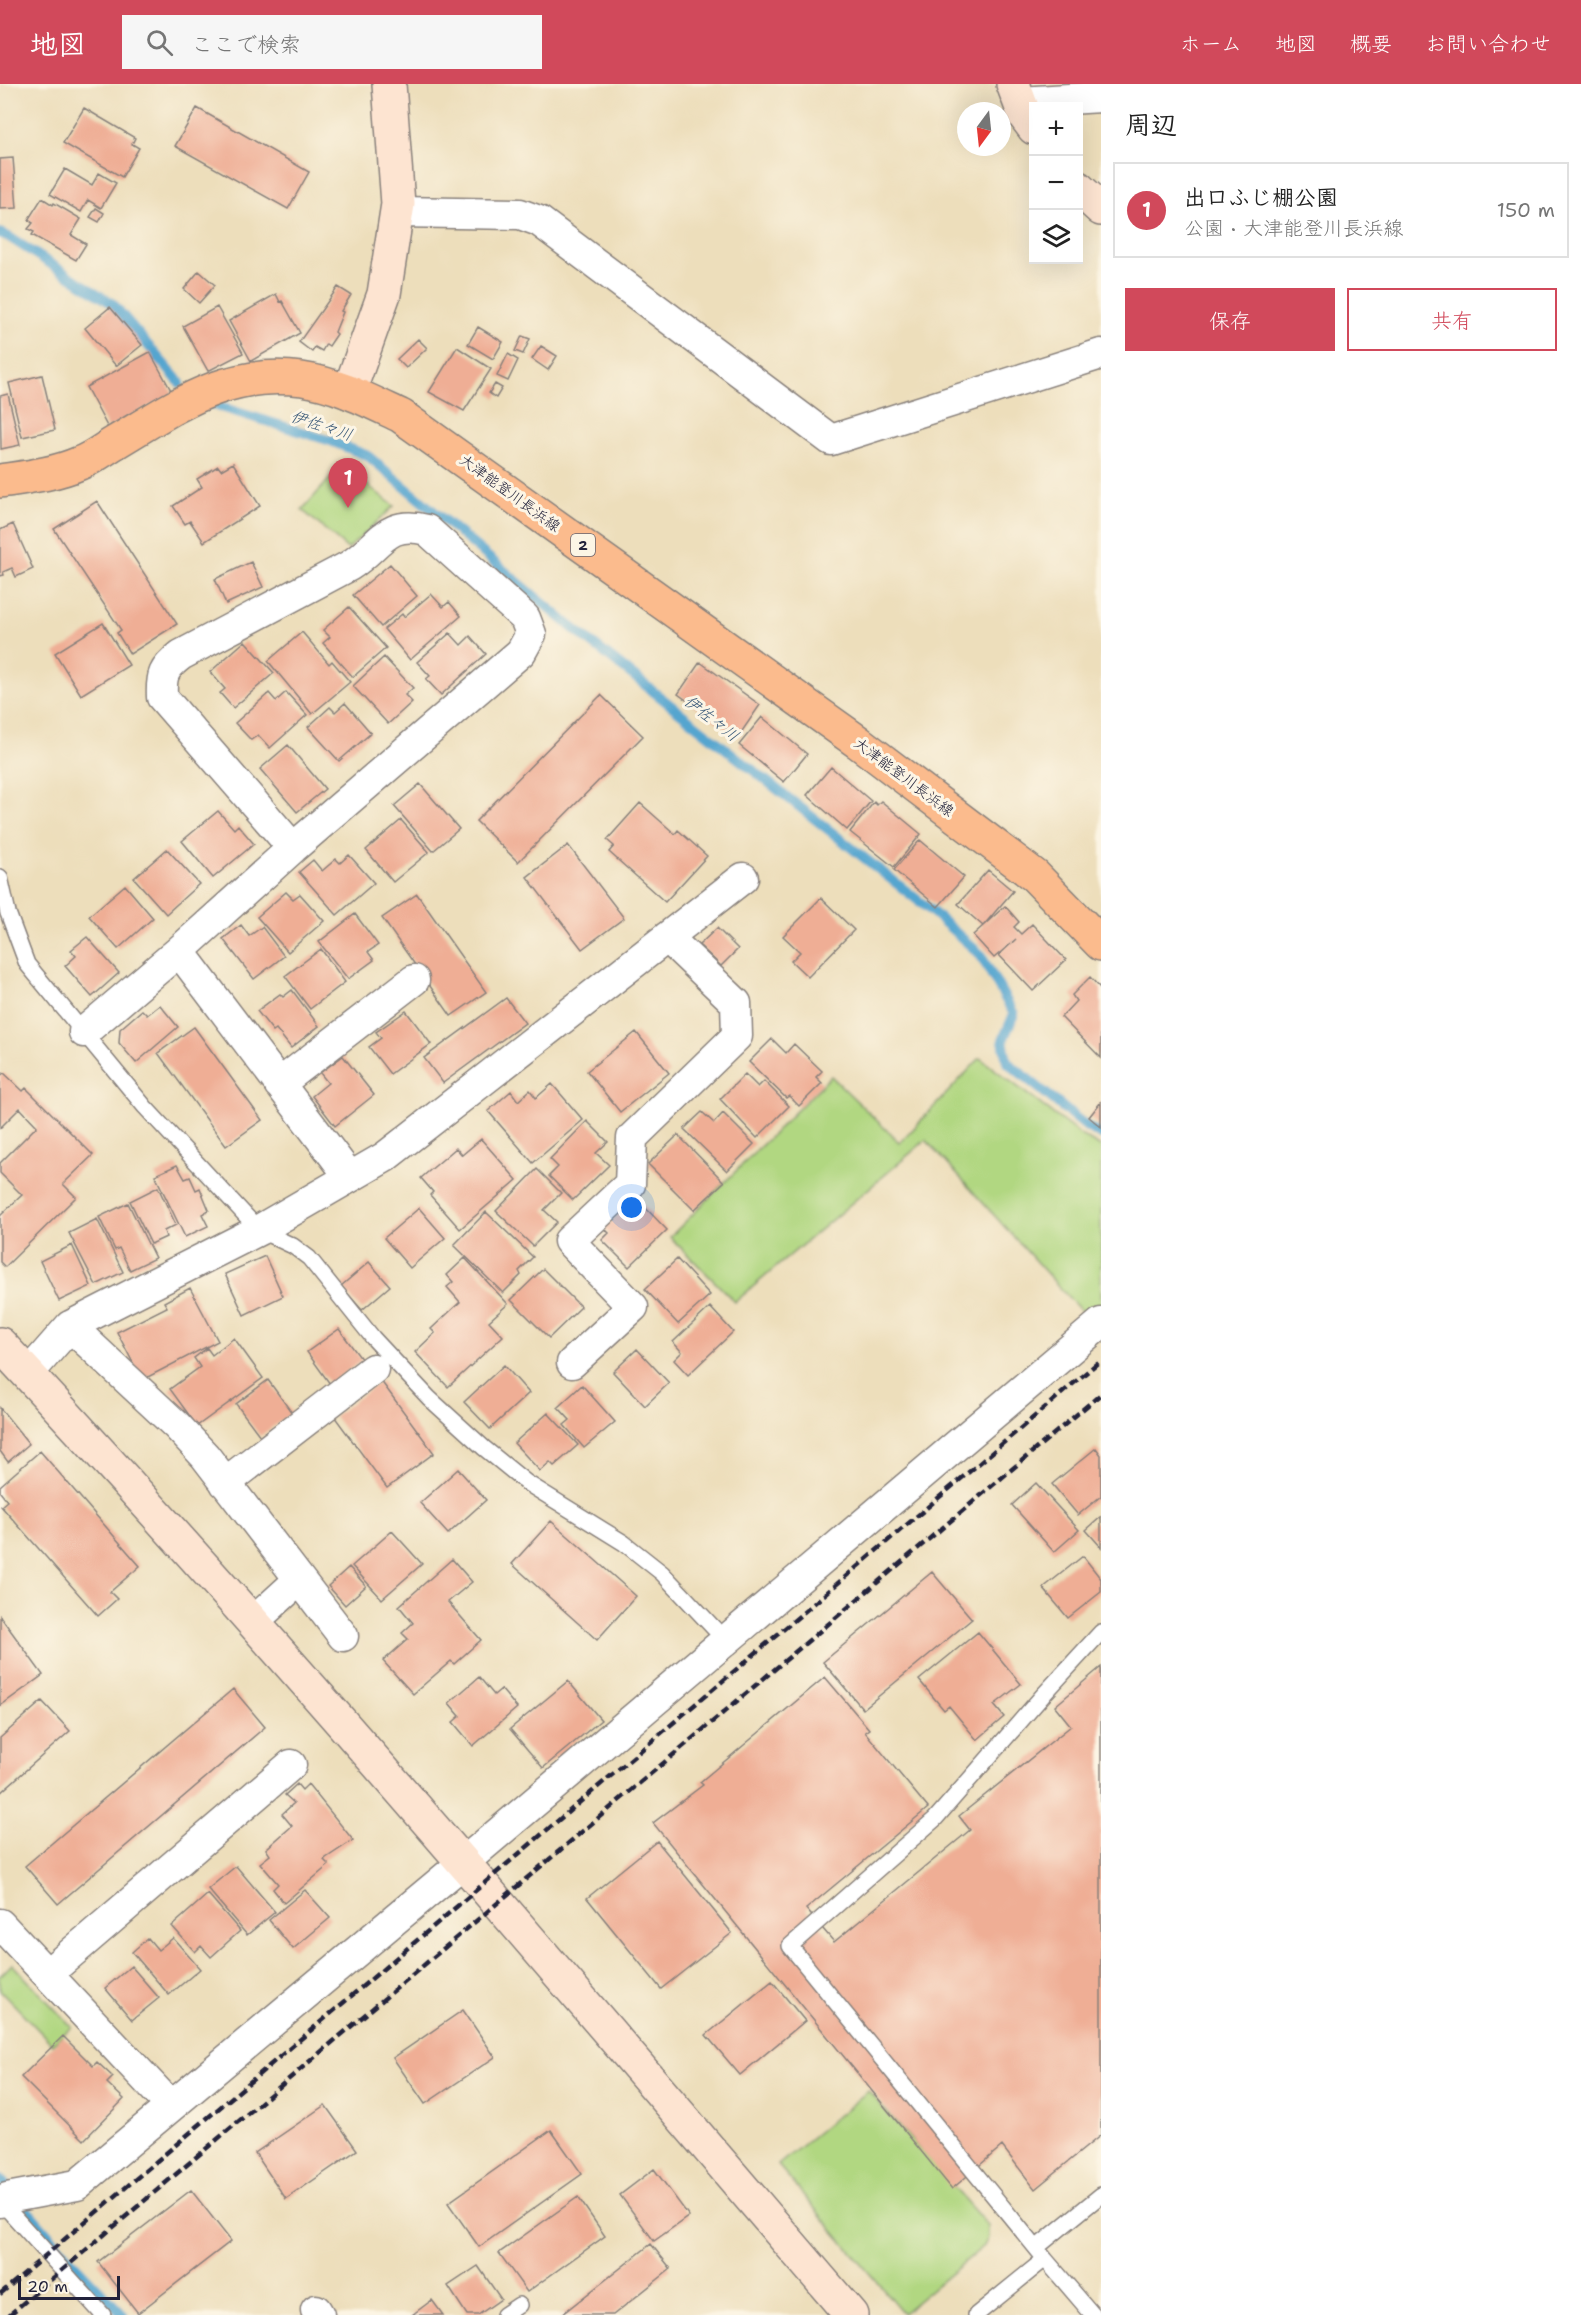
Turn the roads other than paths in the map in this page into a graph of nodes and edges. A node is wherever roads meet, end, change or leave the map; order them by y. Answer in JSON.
{"nodes":[{"id":1,"x":389,"y":84,"type":"edge"},
{"id":2,"x":1101,"y":97,"type":"edge"},
{"id":3,"x":1022,"y":105,"type":"edge"},
{"id":4,"x":1083,"y":193,"type":"edge"},
{"id":5,"x":1101,"y":209,"type":"edge"},
{"id":6,"x":397,"y":212,"type":"junction"},
{"id":7,"x":1101,"y":354,"type":"edge"},
{"id":8,"x":350,"y":392,"type":"junction"},
{"id":9,"x":0,"y":481,"type":"edge"},
{"id":10,"x":293,"y":848,"type":"junction"},
{"id":11,"x":0,"y":877,"type":"edge"},
{"id":12,"x":743,"y":878,"type":"dead end"},
{"id":13,"x":667,"y":938,"type":"junction"},
{"id":14,"x":1101,"y":944,"type":"edge"},
{"id":15,"x":179,"y":951,"type":"junction"},
{"id":16,"x":414,"y":980,"type":"dead end"},
{"id":17,"x":84,"y":1032,"type":"junction"},
{"id":18,"x":279,"y":1084,"type":"junction"},
{"id":19,"x":350,"y":1177,"type":"junction"},
{"id":20,"x":259,"y":1230,"type":"junction"},
{"id":21,"x":1101,"y":1323,"type":"edge"},
{"id":22,"x":70,"y":1326,"type":"junction"},
{"id":23,"x":0,"y":1344,"type":"edge"},
{"id":24,"x":572,"y":1363,"type":"dead end"},
{"id":25,"x":373,"y":1369,"type":"dead end"},
{"id":26,"x":28,"y":1374,"type":"junction"},
{"id":27,"x":225,"y":1483,"type":"junction"},
{"id":28,"x":299,"y":1580,"type":"junction"},
{"id":29,"x":253,"y":1622,"type":"junction"},
{"id":30,"x":1101,"y":1632,"type":"edge"},
{"id":31,"x":343,"y":1636,"type":"dead end"},
{"id":32,"x":725,"y":1640,"type":"junction"},
{"id":33,"x":291,"y":1765,"type":"dead end"},
{"id":34,"x":464,"y":1862,"type":"junction"},
{"id":35,"x":0,"y":1924,"type":"edge"},
{"id":36,"x":47,"y":1974,"type":"junction"},
{"id":37,"x":171,"y":2106,"type":"junction"},
{"id":38,"x":1101,"y":2195,"type":"edge"},
{"id":39,"x":8,"y":2199,"type":"edge"},
{"id":40,"x":1040,"y":2253,"type":"junction"},
{"id":41,"x":519,"y":2305,"type":"dead end"},
{"id":42,"x":103,"y":2315,"type":"edge"},
{"id":43,"x":504,"y":2315,"type":"edge"},
{"id":44,"x":851,"y":2315,"type":"edge"},
{"id":45,"x":976,"y":2315,"type":"edge"},
{"id":46,"x":1093,"y":2315,"type":"edge"}],
"edges":[{"from":1,"to":6,"type":"street"},
{"from":2,"to":3,"type":"street"},
{"from":4,"to":5,"type":"street"},
{"from":6,"to":7,"type":"street"},
{"from":6,"to":8,"type":"street"},
{"from":8,"to":9,"type":"main road","name":"大津能登川長浜線","number":"2"},
{"from":8,"to":14,"type":"main road","name":"大津能登川長浜線","number":"2"},
{"from":10,"to":10,"type":"street"},
{"from":10,"to":15,"type":"street"},
{"from":11,"to":17,"type":"lane"},
{"from":12,"to":13,"type":"street"},
{"from":13,"to":19,"type":"street"},
{"from":13,"to":24,"type":"street"},
{"from":15,"to":17,"type":"street"},
{"from":15,"to":18,"type":"street"},
{"from":16,"to":18,"type":"street"},
{"from":17,"to":20,"type":"lane"},
{"from":18,"to":19,"type":"street"},
{"from":19,"to":20,"type":"street"},
{"from":20,"to":22,"type":"street"},
{"from":20,"to":32,"type":"lane"},
{"from":21,"to":32,"type":"street"},
{"from":22,"to":26,"type":"street"},
{"from":22,"to":27,"type":"street"},
{"from":23,"to":26,"type":"street"},
{"from":25,"to":27,"type":"street"},
{"from":26,"to":29,"type":"street"},
{"from":27,"to":28,"type":"street"},
{"from":28,"to":29,"type":"street"},
{"from":28,"to":31,"type":"street"},
{"from":29,"to":34,"type":"street"},
{"from":30,"to":40,"type":"lane"},
{"from":32,"to":34,"type":"street"},
{"from":33,"to":36,"type":"street"},
{"from":34,"to":37,"type":"street"},
{"from":34,"to":44,"type":"street"},
{"from":35,"to":36,"type":"street"},
{"from":36,"to":37,"type":"street"},
{"from":37,"to":39,"type":"street"},
{"from":38,"to":40,"type":"lane"},
{"from":39,"to":42,"type":"lane"},
{"from":40,"to":45,"type":"lane"},
{"from":40,"to":46,"type":"lane"},
{"from":41,"to":43,"type":"lane"}]}
